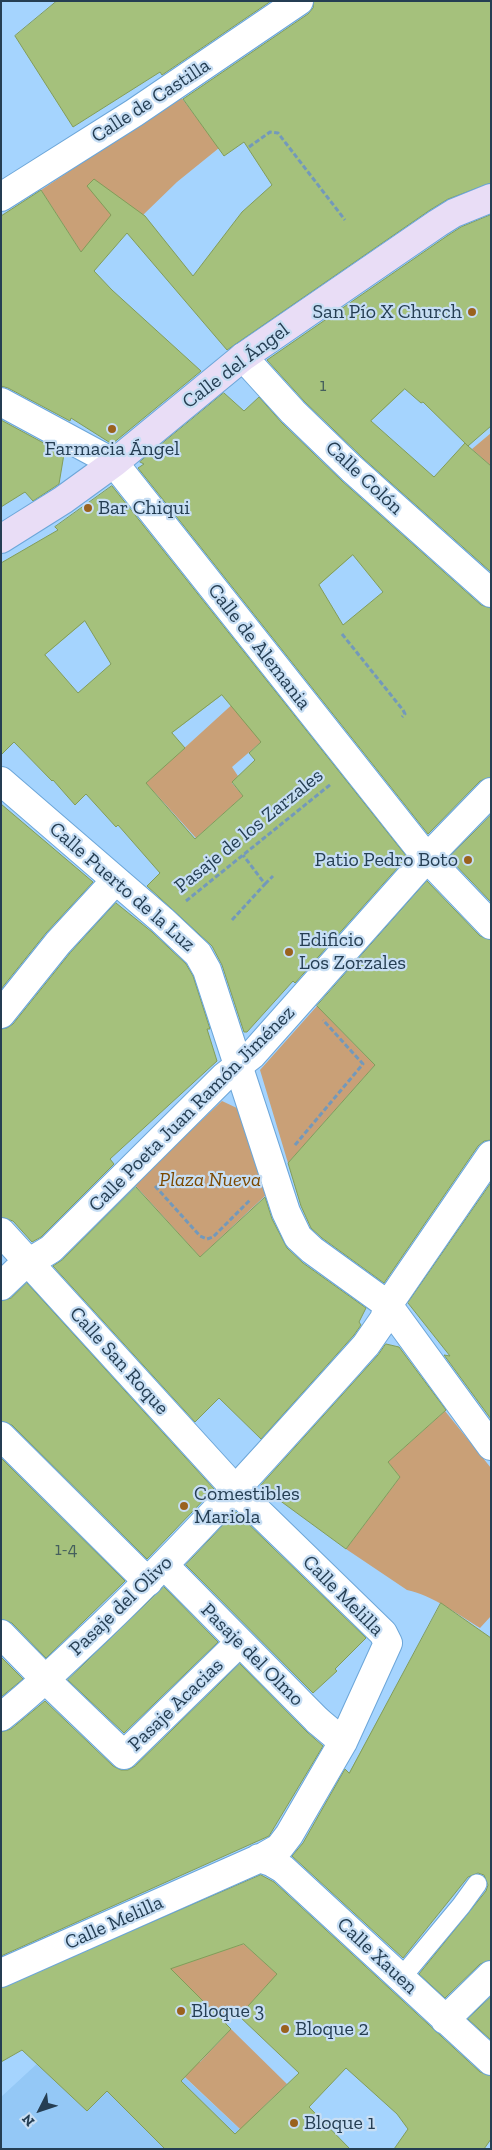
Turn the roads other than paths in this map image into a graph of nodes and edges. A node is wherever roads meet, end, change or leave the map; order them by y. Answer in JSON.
{"nodes":[{"id":1,"x":300,"y":1,"type":"edge"},
{"id":2,"x":1,"y":197,"type":"edge"},
{"id":3,"x":491,"y":198,"type":"edge"},
{"id":4,"x":243,"y":357,"type":"junction"},
{"id":5,"x":1,"y":402,"type":"edge"},
{"id":6,"x":114,"y":464,"type":"junction"},
{"id":7,"x":1,"y":539,"type":"edge"},
{"id":8,"x":491,"y":593,"type":"edge"},
{"id":9,"x":1,"y":780,"type":"edge"},
{"id":10,"x":491,"y":792,"type":"edge"},
{"id":11,"x":427,"y":858,"type":"junction"},
{"id":12,"x":115,"y":881,"type":"junction"},
{"id":13,"x":491,"y":925,"type":"edge"},
{"id":14,"x":1,"y":1014,"type":"edge"},
{"id":15,"x":239,"y":1066,"type":"junction"},
{"id":16,"x":491,"y":1156,"type":"edge"},
{"id":17,"x":1,"y":1232,"type":"edge"},
{"id":18,"x":29,"y":1262,"type":"junction"},
{"id":19,"x":1,"y":1286,"type":"edge"},
{"id":20,"x":388,"y":1305,"type":"junction"},
{"id":21,"x":1,"y":1436,"type":"edge"},
{"id":22,"x":491,"y":1446,"type":"edge"},
{"id":23,"x":236,"y":1490,"type":"junction"},
{"id":24,"x":156,"y":1574,"type":"junction"},
{"id":25,"x":1,"y":1634,"type":"edge"},
{"id":26,"x":240,"y":1642,"type":"junction"},
{"id":27,"x":46,"y":1680,"type":"junction"},
{"id":28,"x":1,"y":1717,"type":"edge"},
{"id":29,"x":343,"y":1742,"type":"junction"},
{"id":30,"x":259,"y":1858,"type":"junction"},
{"id":31,"x":477,"y":1884,"type":"dead end"},
{"id":32,"x":1,"y":1973,"type":"edge"},
{"id":33,"x":491,"y":1975,"type":"edge"},
{"id":34,"x":401,"y":1978,"type":"junction"},
{"id":35,"x":445,"y":2020,"type":"junction"},
{"id":36,"x":491,"y":2061,"type":"edge"}],
"edges":[{"from":1,"to":2,"type":"street","name":"Calle de Castilla"},
{"from":3,"to":4,"type":"main road","name":"Calle del Ángel"},
{"from":4,"to":6,"type":"main road","name":"Calle del Ángel"},
{"from":4,"to":8,"type":"street","name":"Calle Colón"},
{"from":5,"to":6,"type":"street","name":"Calle de Alemania"},
{"from":6,"to":7,"type":"main road","name":"Calle del Ángel"},
{"from":6,"to":11,"type":"street","name":"Calle de Alemania"},
{"from":9,"to":12,"type":"street","name":"Calle Puerto de la Luz"},
{"from":10,"to":11,"type":"street","name":"Calle Poeta Juan Ramón Jiménez"},
{"from":11,"to":13,"type":"street","name":"Calle de Alemania"},
{"from":11,"to":15,"type":"street","name":"Calle Poeta Juan Ramón Jiménez"},
{"from":12,"to":14,"type":"street"},
{"from":12,"to":15,"type":"street","name":"Calle Puerto de la Luz"},
{"from":15,"to":18,"type":"street","name":"Calle Poeta Juan Ramón Jiménez"},
{"from":15,"to":20,"type":"street","name":"Calle Puerto de la Luz"},
{"from":16,"to":20,"type":"street"},
{"from":17,"to":18,"type":"street","name":"Calle San Roque"},
{"from":18,"to":19,"type":"street","name":"Calle Poeta Juan Ramón Jiménez"},
{"from":18,"to":23,"type":"street","name":"Calle San Roque"},
{"from":20,"to":22,"type":"street","name":"Calle Puerto de la Luz"},
{"from":20,"to":23,"type":"street"},
{"from":21,"to":24,"type":"street","name":"Pasaje del Olmo"},
{"from":23,"to":24,"type":"street","name":"Pasaje del Olivo"},
{"from":23,"to":29,"type":"street","name":"Calle Melilla"},
{"from":24,"to":26,"type":"street","name":"Pasaje del Olmo"},
{"from":24,"to":27,"type":"street","name":"Pasaje del Olivo"},
{"from":25,"to":27,"type":"street"},
{"from":26,"to":27,"type":"street","name":"Pasaje Acacias"},
{"from":26,"to":29,"type":"street","name":"Pasaje del Olmo"},
{"from":27,"to":28,"type":"street","name":"Pasaje del Olivo"},
{"from":29,"to":30,"type":"street","name":"Calle Melilla"},
{"from":30,"to":32,"type":"street","name":"Calle Melilla"},
{"from":30,"to":34,"type":"street","name":"Calle Xauen"},
{"from":31,"to":34,"type":"lane"},
{"from":33,"to":35,"type":"street"},
{"from":34,"to":35,"type":"street","name":"Calle Xauen"},
{"from":35,"to":36,"type":"street","name":"Calle Xauen"}]}
